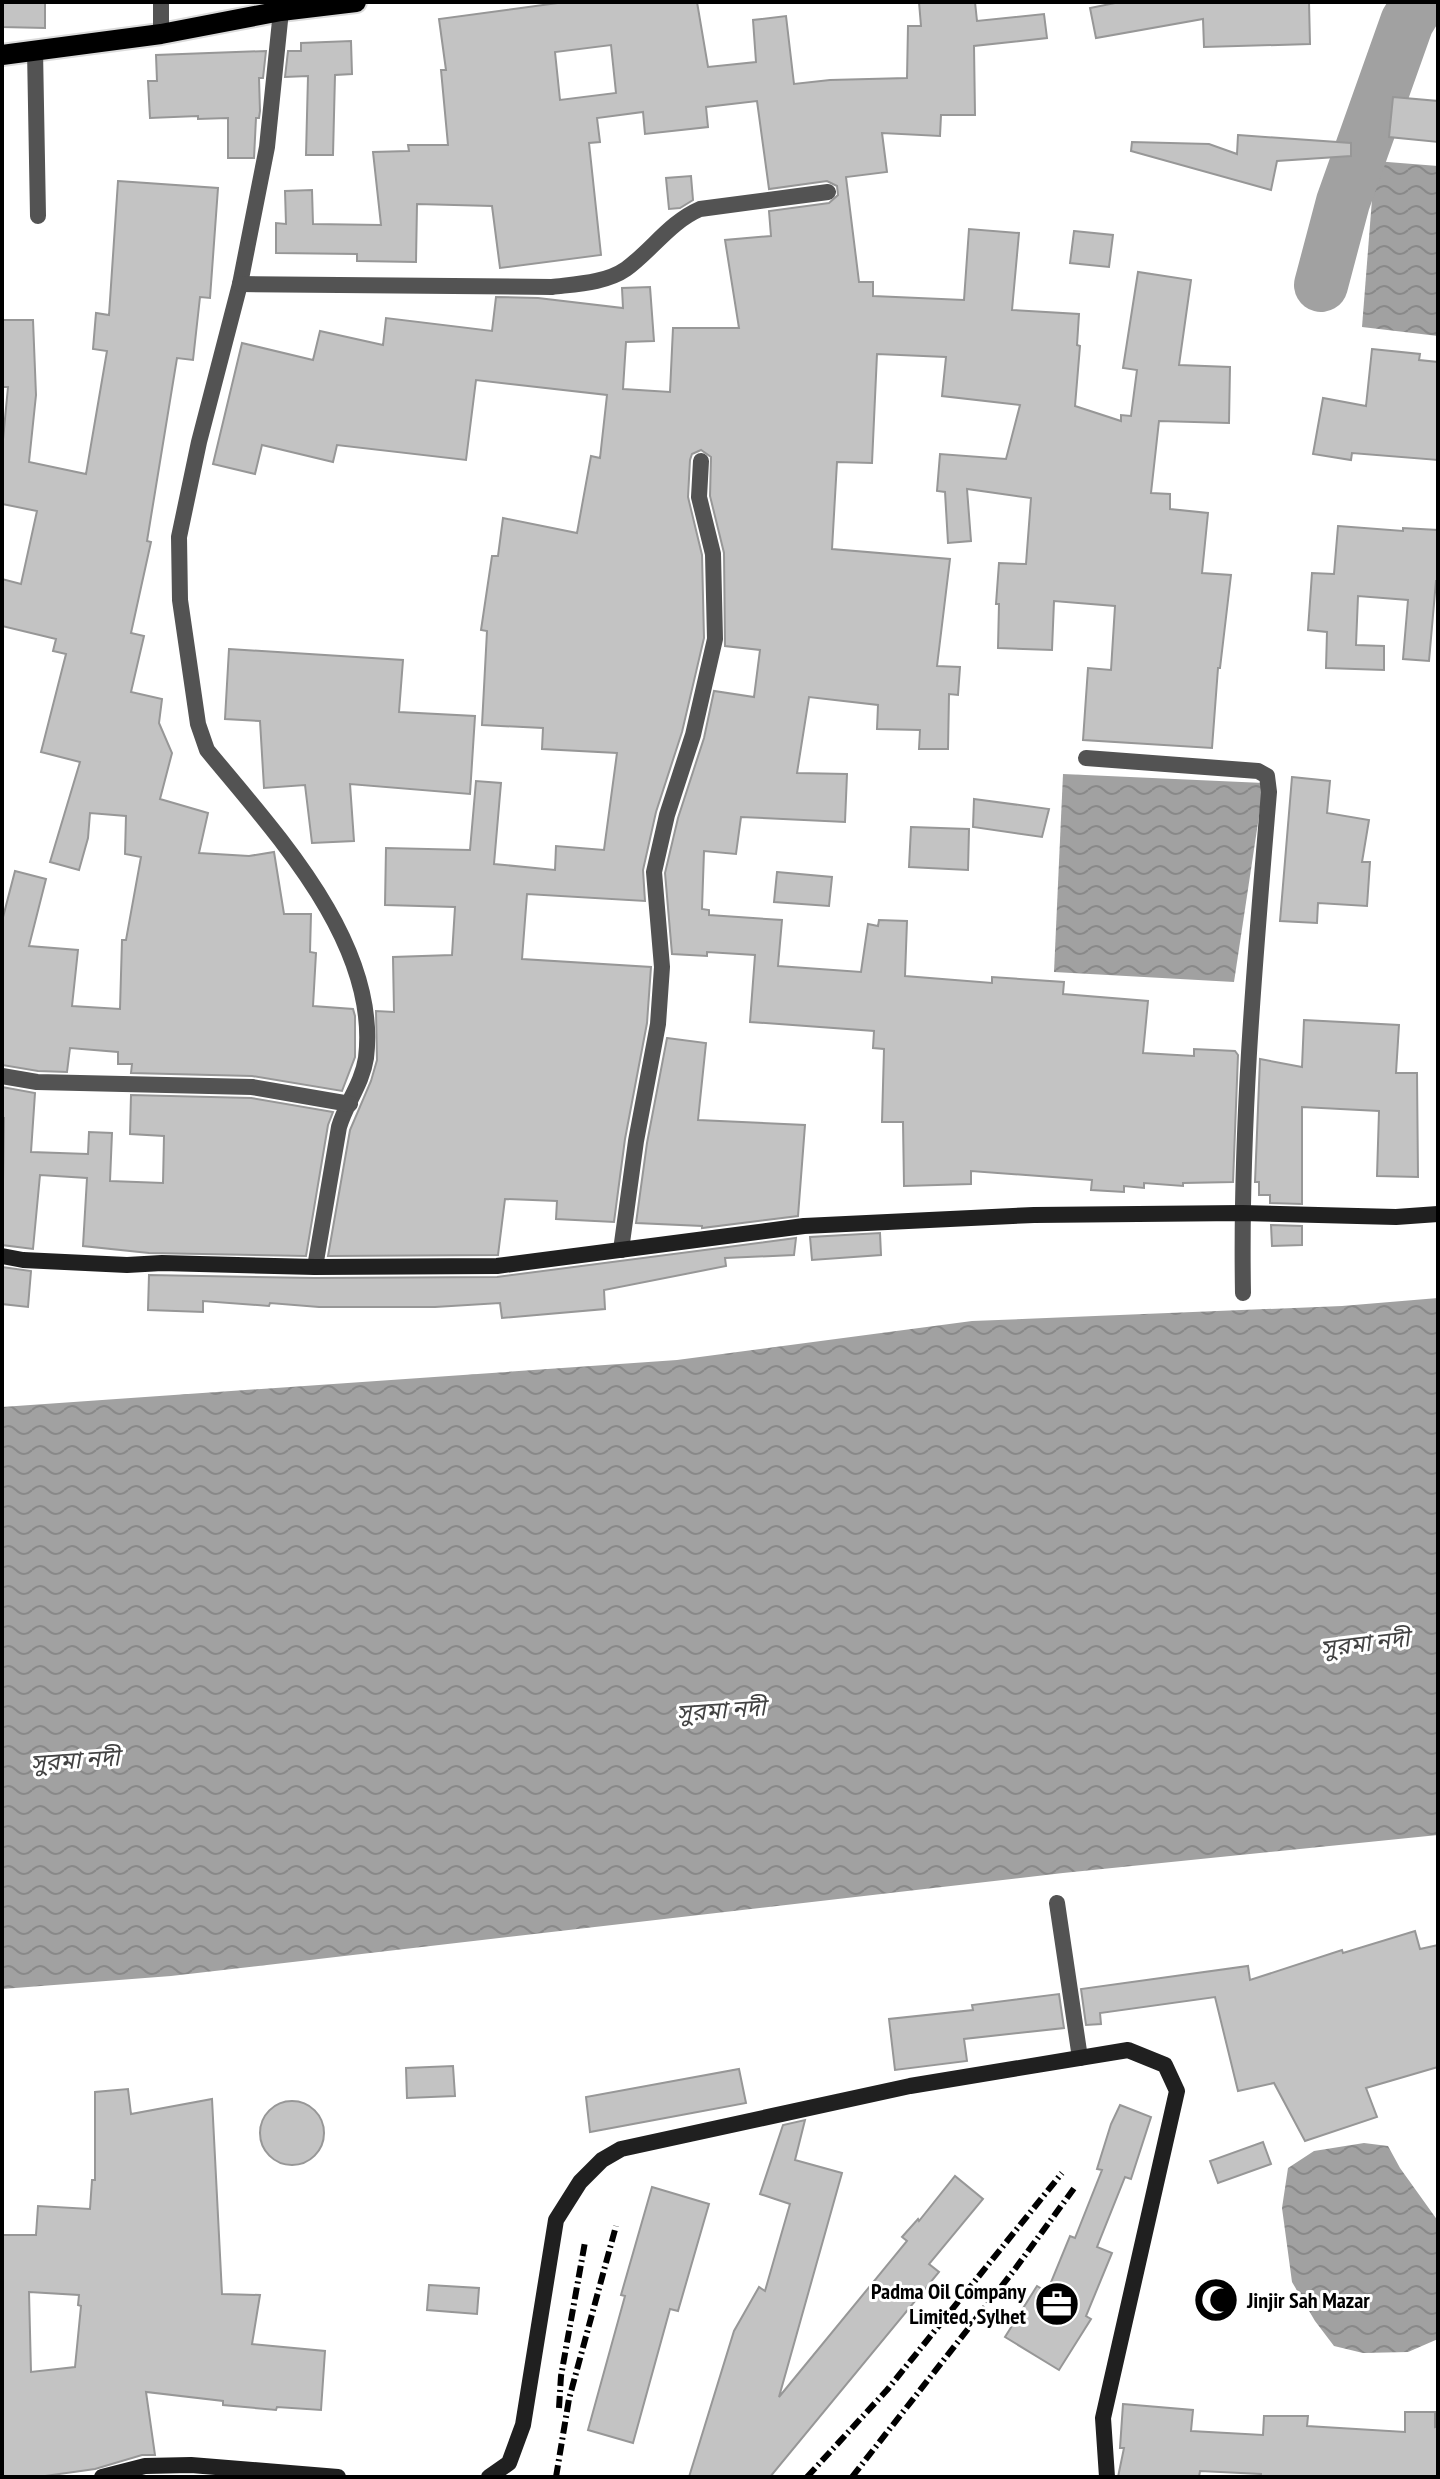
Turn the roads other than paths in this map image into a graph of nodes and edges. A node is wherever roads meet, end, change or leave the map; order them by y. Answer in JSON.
{"nodes":[{"id":1,"x":161,"y":2,"type":"edge"},
{"id":2,"x":356,"y":2,"type":"edge"},
{"id":3,"x":281,"y":11,"type":"junction"},
{"id":4,"x":161,"y":34,"type":"junction"},
{"id":5,"x":35,"y":50,"type":"junction"},
{"id":6,"x":2,"y":55,"type":"edge"},
{"id":7,"x":828,"y":192,"type":"dead end"},
{"id":8,"x":38,"y":216,"type":"dead end"},
{"id":9,"x":240,"y":284,"type":"junction"},
{"id":10,"x":701,"y":461,"type":"dead end"},
{"id":11,"x":1086,"y":758,"type":"dead end"},
{"id":12,"x":2,"y":1076,"type":"edge"},
{"id":13,"x":350,"y":1104,"type":"junction"},
{"id":14,"x":1242,"y":1213,"type":"junction"},
{"id":15,"x":1438,"y":1214,"type":"edge"},
{"id":16,"x":621,"y":1250,"type":"junction"},
{"id":17,"x":2,"y":1256,"type":"edge"},
{"id":18,"x":315,"y":1267,"type":"junction"},
{"id":19,"x":1243,"y":1293,"type":"dead end"},
{"id":20,"x":1057,"y":1903,"type":"dead end"},
{"id":21,"x":1080,"y":2058,"type":"junction"},
{"id":22,"x":102,"y":2477,"type":"edge"},
{"id":23,"x":338,"y":2477,"type":"edge"},
{"id":24,"x":489,"y":2477,"type":"edge"},
{"id":25,"x":1107,"y":2477,"type":"edge"}],
"edges":[{"from":1,"to":4,"type":"street"},
{"from":2,"to":3,"type":"main road"},
{"from":3,"to":4,"type":"main road"},
{"from":3,"to":9,"type":"street"},
{"from":4,"to":5,"type":"main road"},
{"from":5,"to":6,"type":"main road"},
{"from":5,"to":8,"type":"street"},
{"from":7,"to":9,"type":"street"},
{"from":9,"to":13,"type":"street"},
{"from":10,"to":16,"type":"street"},
{"from":11,"to":14,"type":"street"},
{"from":12,"to":13,"type":"street"},
{"from":13,"to":18,"type":"street"},
{"from":14,"to":15,"type":"street"},
{"from":14,"to":16,"type":"street"},
{"from":14,"to":19,"type":"street"},
{"from":16,"to":18,"type":"street"},
{"from":17,"to":18,"type":"street"},
{"from":20,"to":21,"type":"street"},
{"from":21,"to":24,"type":"street"},
{"from":21,"to":25,"type":"street"},
{"from":22,"to":23,"type":"street"}]}
